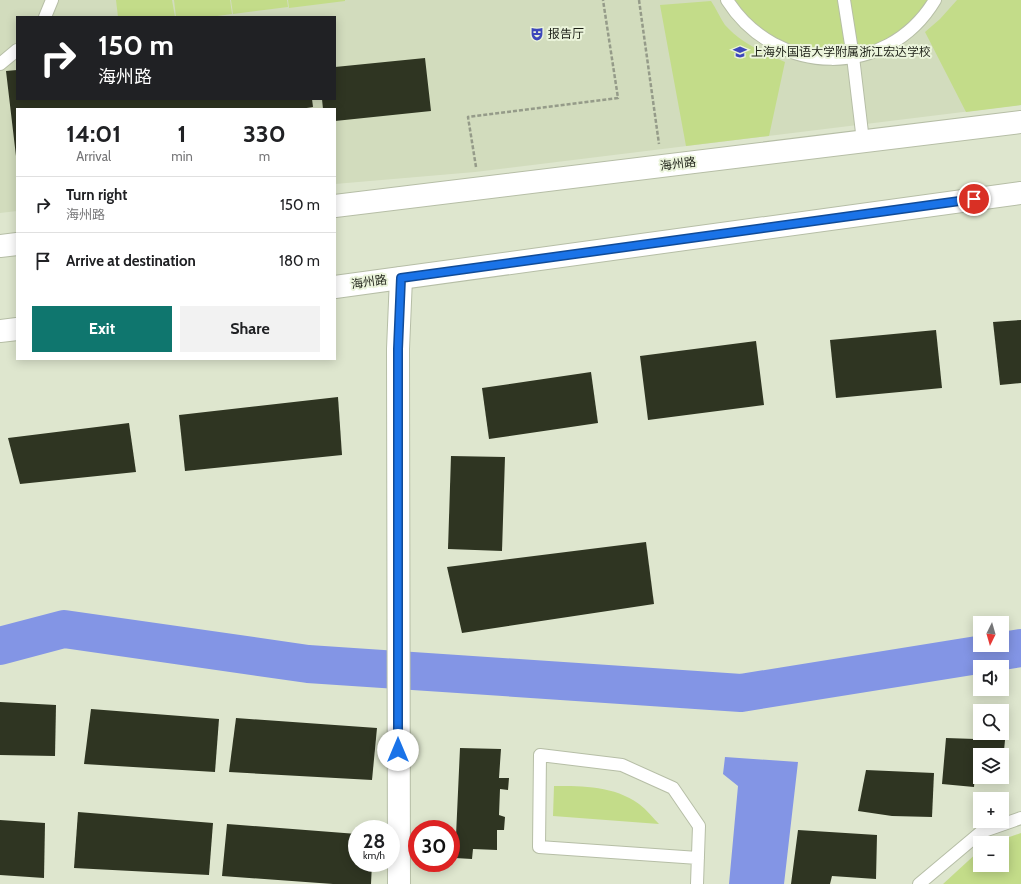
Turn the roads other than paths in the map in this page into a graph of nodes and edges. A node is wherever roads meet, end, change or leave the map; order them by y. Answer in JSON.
{"nodes":[{"id":1,"x":52,"y":0,"type":"edge"},
{"id":2,"x":728,"y":0,"type":"edge"},
{"id":3,"x":844,"y":0,"type":"edge"},
{"id":4,"x":935,"y":0,"type":"edge"},
{"id":5,"x":45,"y":16,"type":"edge"},
{"id":6,"x":16,"y":51,"type":"edge"},
{"id":7,"x":853,"y":57,"type":"junction"},
{"id":8,"x":0,"y":64,"type":"edge"},
{"id":9,"x":1021,"y":122,"type":"edge"},
{"id":10,"x":863,"y":141,"type":"junction"},
{"id":11,"x":1021,"y":193,"type":"edge"},
{"id":12,"x":336,"y":206,"type":"edge"},
{"id":13,"x":16,"y":244,"type":"edge"},
{"id":14,"x":0,"y":246,"type":"edge"},
{"id":15,"x":401,"y":278,"type":"junction"},
{"id":16,"x":336,"y":287,"type":"edge"},
{"id":17,"x":16,"y":329,"type":"edge"},
{"id":18,"x":0,"y":331,"type":"edge"},
{"id":19,"x":1021,"y":818,"type":"edge"},
{"id":20,"x":698,"y":858,"type":"junction"},
{"id":21,"x":399,"y":884,"type":"edge"},
{"id":22,"x":697,"y":884,"type":"edge"},
{"id":23,"x":919,"y":884,"type":"edge"}],
"edges":[{"from":1,"to":5,"type":"lane"},
{"from":2,"to":7,"type":"lane"},
{"from":3,"to":7,"type":"lane"},
{"from":4,"to":7,"type":"lane"},
{"from":6,"to":8,"type":"lane"},
{"from":7,"to":10,"type":"lane"},
{"from":9,"to":10,"type":"main road","name":"海州路"},
{"from":10,"to":12,"type":"main road","name":"海州路"},
{"from":11,"to":15,"type":"main road","name":"海州路"},
{"from":13,"to":14,"type":"main road"},
{"from":15,"to":16,"type":"main road","name":"海州路"},
{"from":15,"to":21,"type":"main road"},
{"from":17,"to":18,"type":"main road"},
{"from":19,"to":23,"type":"lane"},
{"from":20,"to":20,"type":"lane"},
{"from":20,"to":22,"type":"lane"}]}
